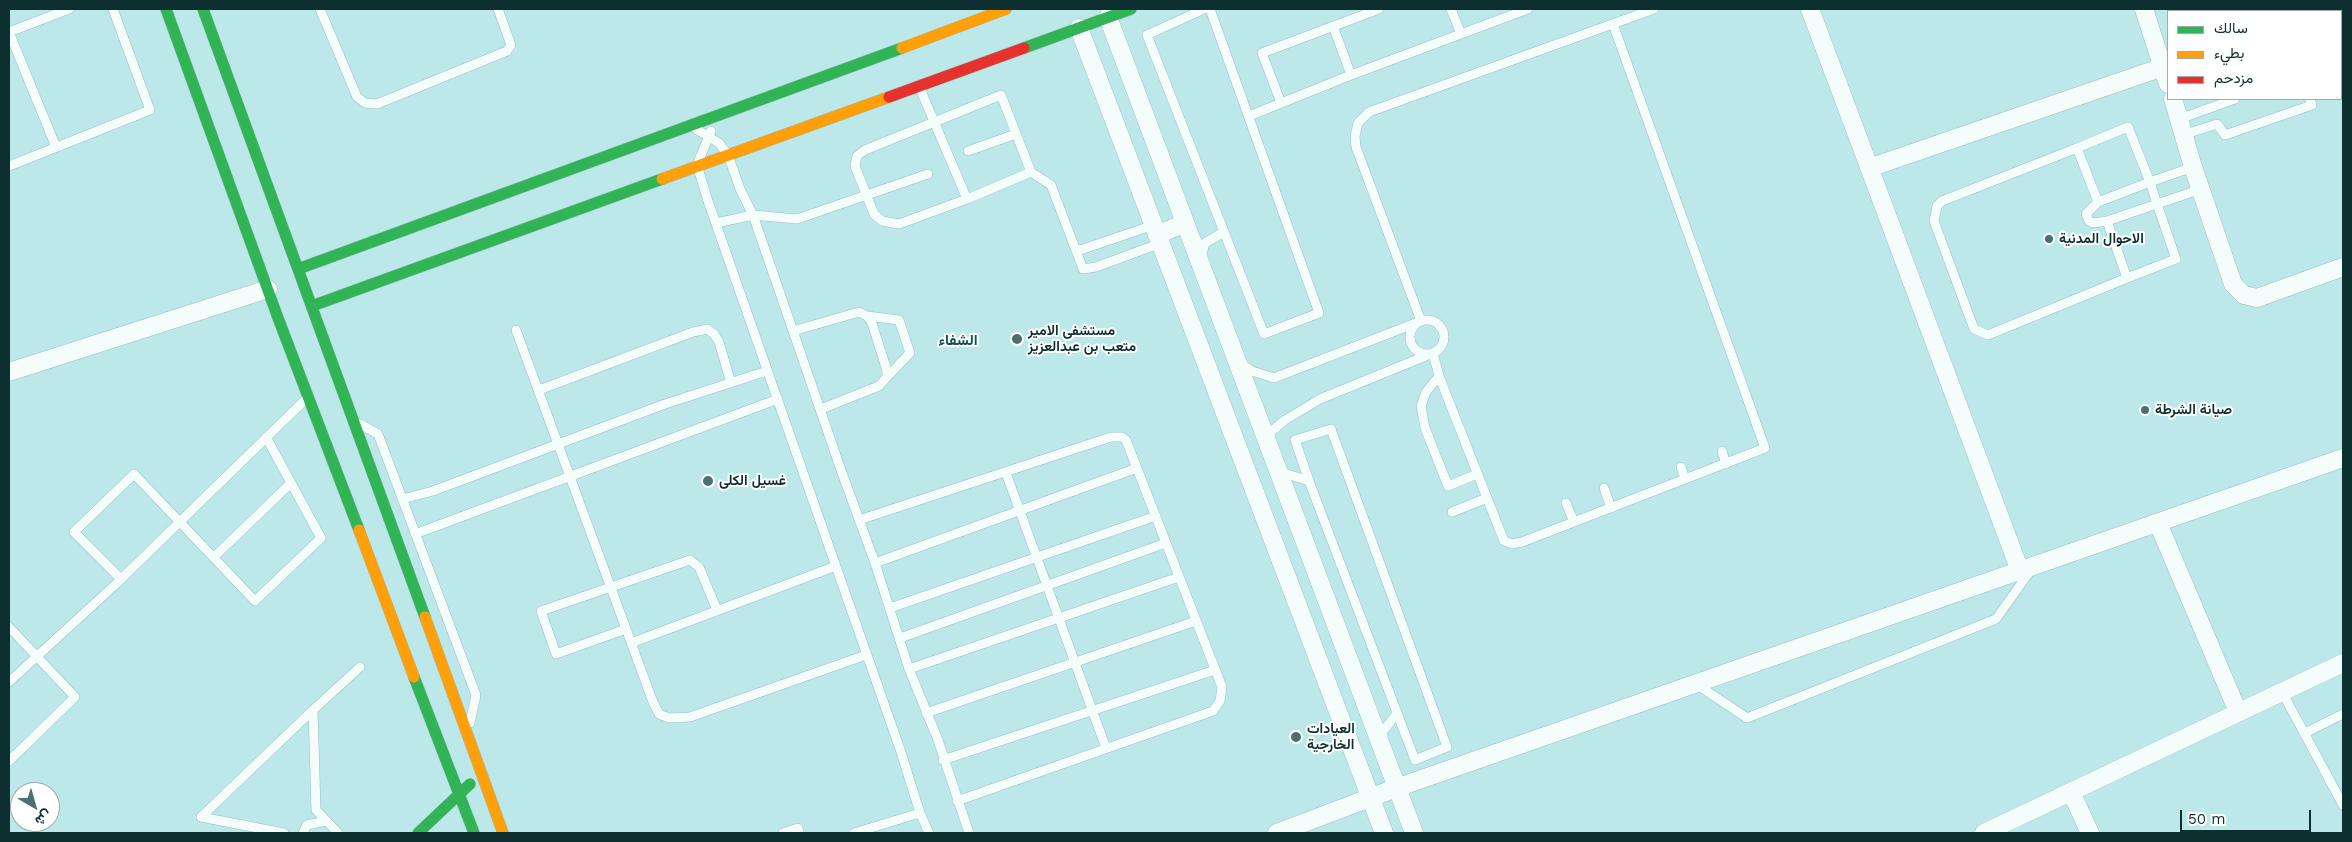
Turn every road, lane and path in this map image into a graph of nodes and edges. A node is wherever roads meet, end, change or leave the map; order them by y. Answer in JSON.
{"nodes":[{"id":1,"x":69,"y":9,"type":"edge"},
{"id":2,"x":113,"y":9,"type":"edge"},
{"id":3,"x":166,"y":9,"type":"edge"},
{"id":4,"x":203,"y":9,"type":"edge"},
{"id":5,"x":320,"y":9,"type":"edge"},
{"id":6,"x":498,"y":9,"type":"edge"},
{"id":7,"x":1006,"y":9,"type":"edge"},
{"id":8,"x":1131,"y":9,"type":"edge"},
{"id":9,"x":1204,"y":9,"type":"edge"},
{"id":10,"x":1210,"y":9,"type":"edge"},
{"id":11,"x":1380,"y":9,"type":"edge"},
{"id":12,"x":1451,"y":9,"type":"edge"},
{"id":13,"x":1528,"y":9,"type":"edge"},
{"id":14,"x":1654,"y":9,"type":"edge"},
{"id":15,"x":1810,"y":9,"type":"edge"},
{"id":16,"x":2144,"y":9,"type":"edge"},
{"id":17,"x":1108,"y":17,"type":"junction"},
{"id":18,"x":1613,"y":24,"type":"junction"},
{"id":19,"x":1333,"y":26,"type":"junction"},
{"id":20,"x":1079,"y":28,"type":"junction"},
{"id":21,"x":9,"y":32,"type":"edge"},
{"id":22,"x":1461,"y":34,"type":"junction"},
{"id":23,"x":1351,"y":75,"type":"junction"},
{"id":24,"x":2166,"y":76,"type":"edge"},
{"id":25,"x":917,"y":82,"type":"junction"},
{"id":26,"x":2172,"y":100,"type":"edge"},
{"id":27,"x":2233,"y":100,"type":"edge"},
{"id":28,"x":2310,"y":100,"type":"edge"},
{"id":29,"x":1281,"y":103,"type":"junction"},
{"id":30,"x":719,"y":116,"type":"junction"},
{"id":31,"x":1249,"y":116,"type":"junction"},
{"id":32,"x":934,"y":123,"type":"junction"},
{"id":33,"x":692,"y":127,"type":"junction"},
{"id":34,"x":2181,"y":127,"type":"junction"},
{"id":35,"x":1016,"y":134,"type":"junction"},
{"id":36,"x":709,"y":136,"type":"junction"},
{"id":37,"x":56,"y":148,"type":"junction"},
{"id":38,"x":2077,"y":148,"type":"junction"},
{"id":39,"x":968,"y":151,"type":"dead end"},
{"id":40,"x":728,"y":154,"type":"junction"},
{"id":41,"x":697,"y":165,"type":"junction"},
{"id":42,"x":9,"y":166,"type":"edge"},
{"id":43,"x":2193,"y":167,"type":"junction"},
{"id":44,"x":1869,"y":168,"type":"junction"},
{"id":45,"x":1032,"y":172,"type":"junction"},
{"id":46,"x":928,"y":174,"type":"dead end"},
{"id":47,"x":2150,"y":182,"type":"junction"},
{"id":48,"x":2201,"y":189,"type":"junction"},
{"id":49,"x":866,"y":196,"type":"junction"},
{"id":50,"x":967,"y":199,"type":"junction"},
{"id":51,"x":2098,"y":202,"type":"junction"},
{"id":52,"x":2157,"y":204,"type":"junction"},
{"id":53,"x":753,"y":215,"type":"junction"},
{"id":54,"x":2107,"y":221,"type":"junction"},
{"id":55,"x":1185,"y":223,"type":"junction"},
{"id":56,"x":716,"y":224,"type":"junction"},
{"id":57,"x":1224,"y":232,"type":"junction"},
{"id":58,"x":1157,"y":234,"type":"junction"},
{"id":59,"x":1077,"y":251,"type":"junction"},
{"id":60,"x":1199,"y":262,"type":"junction"},
{"id":61,"x":2343,"y":267,"type":"edge"},
{"id":62,"x":298,"y":269,"type":"junction"},
{"id":63,"x":2127,"y":278,"type":"junction"},
{"id":64,"x":268,"y":289,"type":"junction"},
{"id":65,"x":312,"y":306,"type":"junction"},
{"id":66,"x":867,"y":316,"type":"junction"},
{"id":67,"x":1421,"y":320,"type":"junction"},
{"id":68,"x":516,"y":330,"type":"dead end"},
{"id":69,"x":793,"y":331,"type":"junction"},
{"id":70,"x":1433,"y":353,"type":"junction"},
{"id":71,"x":1236,"y":360,"type":"junction"},
{"id":72,"x":768,"y":371,"type":"junction"},
{"id":73,"x":9,"y":372,"type":"edge"},
{"id":74,"x":1439,"y":376,"type":"junction"},
{"id":75,"x":887,"y":377,"type":"junction"},
{"id":76,"x":731,"y":383,"type":"junction"},
{"id":77,"x":539,"y":390,"type":"junction"},
{"id":78,"x":308,"y":396,"type":"junction"},
{"id":79,"x":778,"y":399,"type":"junction"},
{"id":80,"x":821,"y":409,"type":"junction"},
{"id":81,"x":352,"y":419,"type":"junction"},
{"id":82,"x":266,"y":437,"type":"junction"},
{"id":83,"x":1267,"y":442,"type":"junction"},
{"id":84,"x":560,"y":443,"type":"junction"},
{"id":85,"x":1722,"y":451,"type":"dead end"},
{"id":86,"x":2343,"y":458,"type":"edge"},
{"id":87,"x":1726,"y":464,"type":"junction"},
{"id":88,"x":1681,"y":467,"type":"dead end"},
{"id":89,"x":1137,"y":468,"type":"junction"},
{"id":90,"x":1281,"y":472,"type":"junction"},
{"id":91,"x":1006,"y":473,"type":"junction"},
{"id":92,"x":1477,"y":474,"type":"junction"},
{"id":93,"x":571,"y":475,"type":"junction"},
{"id":94,"x":1685,"y":479,"type":"junction"},
{"id":95,"x":1309,"y":480,"type":"junction"},
{"id":96,"x":291,"y":483,"type":"junction"},
{"id":97,"x":1604,"y":488,"type":"dead end"},
{"id":98,"x":1487,"y":498,"type":"junction"},
{"id":99,"x":402,"y":499,"type":"junction"},
{"id":100,"x":1566,"y":503,"type":"dead end"},
{"id":101,"x":1611,"y":508,"type":"junction"},
{"id":102,"x":1019,"y":510,"type":"junction"},
{"id":103,"x":1452,"y":512,"type":"dead end"},
{"id":104,"x":1156,"y":516,"type":"junction"},
{"id":105,"x":859,"y":520,"type":"junction"},
{"id":106,"x":180,"y":521,"type":"junction"},
{"id":107,"x":1574,"y":522,"type":"junction"},
{"id":108,"x":2158,"y":523,"type":"junction"},
{"id":109,"x":415,"y":534,"type":"junction"},
{"id":110,"x":1166,"y":543,"type":"junction"},
{"id":111,"x":214,"y":557,"type":"junction"},
{"id":112,"x":1036,"y":557,"type":"junction"},
{"id":113,"x":876,"y":563,"type":"junction"},
{"id":114,"x":836,"y":566,"type":"junction"},
{"id":115,"x":2027,"y":568,"type":"junction"},
{"id":116,"x":1179,"y":577,"type":"junction"},
{"id":117,"x":121,"y":579,"type":"junction"},
{"id":118,"x":611,"y":586,"type":"junction"},
{"id":119,"x":1047,"y":586,"type":"junction"},
{"id":120,"x":890,"y":608,"type":"junction"},
{"id":121,"x":717,"y":610,"type":"junction"},
{"id":122,"x":1059,"y":619,"type":"junction"},
{"id":123,"x":1196,"y":621,"type":"junction"},
{"id":124,"x":9,"y":627,"type":"edge"},
{"id":125,"x":626,"y":629,"type":"junction"},
{"id":126,"x":900,"y":638,"type":"junction"},
{"id":127,"x":631,"y":643,"type":"junction"},
{"id":128,"x":866,"y":654,"type":"junction"},
{"id":129,"x":36,"y":656,"type":"junction"},
{"id":130,"x":1074,"y":662,"type":"junction"},
{"id":131,"x":2343,"y":662,"type":"edge"},
{"id":132,"x":360,"y":667,"type":"dead end"},
{"id":133,"x":909,"y":669,"type":"junction"},
{"id":134,"x":1215,"y":670,"type":"junction"},
{"id":135,"x":9,"y":682,"type":"edge"},
{"id":136,"x":1696,"y":684,"type":"junction"},
{"id":137,"x":2282,"y":692,"type":"junction"},
{"id":138,"x":313,"y":710,"type":"junction"},
{"id":139,"x":1092,"y":710,"type":"junction"},
{"id":140,"x":2238,"y":712,"type":"junction"},
{"id":141,"x":926,"y":713,"type":"junction"},
{"id":142,"x":1397,"y":713,"type":"junction"},
{"id":143,"x":2343,"y":714,"type":"edge"},
{"id":144,"x":468,"y":733,"type":"junction"},
{"id":145,"x":2304,"y":734,"type":"junction"},
{"id":146,"x":1378,"y":738,"type":"junction"},
{"id":147,"x":1106,"y":748,"type":"junction"},
{"id":148,"x":943,"y":760,"type":"junction"},
{"id":149,"x":9,"y":761,"type":"edge"},
{"id":150,"x":482,"y":772,"type":"junction"},
{"id":151,"x":1396,"y":788,"type":"junction"},
{"id":152,"x":2071,"y":792,"type":"junction"},
{"id":153,"x":459,"y":793,"type":"junction"},
{"id":154,"x":1370,"y":799,"type":"junction"},
{"id":155,"x":956,"y":801,"type":"junction"},
{"id":156,"x":493,"y":803,"type":"junction"},
{"id":157,"x":2343,"y":805,"type":"edge"},
{"id":158,"x":920,"y":813,"type":"junction"},
{"id":159,"x":326,"y":821,"type":"junction"},
{"id":160,"x":472,"y":828,"type":"edge"},
{"id":161,"x":284,"y":833,"type":"edge"},
{"id":162,"x":303,"y":833,"type":"edge"},
{"id":163,"x":338,"y":833,"type":"edge"},
{"id":164,"x":418,"y":833,"type":"edge"},
{"id":165,"x":460,"y":833,"type":"edge"},
{"id":166,"x":503,"y":833,"type":"edge"},
{"id":167,"x":783,"y":833,"type":"edge"},
{"id":168,"x":800,"y":833,"type":"edge"},
{"id":169,"x":854,"y":833,"type":"edge"},
{"id":170,"x":928,"y":833,"type":"edge"},
{"id":171,"x":969,"y":833,"type":"edge"},
{"id":172,"x":1277,"y":833,"type":"edge"},
{"id":173,"x":1384,"y":833,"type":"edge"},
{"id":174,"x":1414,"y":833,"type":"edge"},
{"id":175,"x":1984,"y":833,"type":"edge"},
{"id":176,"x":2090,"y":833,"type":"edge"}],
"edges":[{"from":1,"to":21,"type":"lane"},
{"from":2,"to":37,"type":"lane"},
{"from":3,"to":64,"type":"street"},
{"from":4,"to":62,"type":"street"},
{"from":5,"to":6,"type":"lane"},
{"from":7,"to":30,"type":"street"},
{"from":8,"to":17,"type":"street"},
{"from":9,"to":57,"type":"lane"},
{"from":10,"to":31,"type":"lane"},
{"from":11,"to":19,"type":"lane"},
{"from":12,"to":22,"type":"lane"},
{"from":13,"to":22,"type":"lane"},
{"from":14,"to":18,"type":"lane"},
{"from":15,"to":44,"type":"street"},
{"from":16,"to":24,"type":"street"},
{"from":17,"to":20,"type":"street"},
{"from":17,"to":55,"type":"street"},
{"from":18,"to":67,"type":"lane"},
{"from":18,"to":87,"type":"lane"},
{"from":19,"to":23,"type":"lane"},
{"from":19,"to":29,"type":"lane"},
{"from":20,"to":25,"type":"street"},
{"from":20,"to":58,"type":"street"},
{"from":21,"to":37,"type":"lane"},
{"from":22,"to":23,"type":"lane"},
{"from":23,"to":29,"type":"lane"},
{"from":24,"to":44,"type":"street"},
{"from":25,"to":32,"type":"lane"},
{"from":25,"to":40,"type":"street"},
{"from":26,"to":34,"type":"street"},
{"from":27,"to":34,"type":"lane"},
{"from":28,"to":34,"type":"lane"},
{"from":29,"to":31,"type":"lane"},
{"from":30,"to":33,"type":"street"},
{"from":30,"to":36,"type":"lane"},
{"from":31,"to":57,"type":"lane"},
{"from":32,"to":35,"type":"lane"},
{"from":32,"to":49,"type":"lane"},
{"from":32,"to":50,"type":"lane"},
{"from":33,"to":36,"type":"lane"},
{"from":33,"to":62,"type":"street"},
{"from":34,"to":43,"type":"street"},
{"from":35,"to":39,"type":"lane"},
{"from":35,"to":45,"type":"lane"},
{"from":36,"to":40,"type":"lane"},
{"from":36,"to":41,"type":"lane"},
{"from":37,"to":42,"type":"lane"},
{"from":38,"to":47,"type":"lane"},
{"from":38,"to":51,"type":"lane"},
{"from":38,"to":63,"type":"lane"},
{"from":40,"to":41,"type":"street"},
{"from":40,"to":53,"type":"lane"},
{"from":41,"to":56,"type":"lane"},
{"from":41,"to":65,"type":"street"},
{"from":43,"to":47,"type":"lane"},
{"from":43,"to":48,"type":"street"},
{"from":44,"to":115,"type":"street"},
{"from":45,"to":50,"type":"lane"},
{"from":45,"to":59,"type":"lane"},
{"from":46,"to":49,"type":"lane"},
{"from":47,"to":51,"type":"lane"},
{"from":47,"to":52,"type":"lane"},
{"from":48,"to":52,"type":"lane"},
{"from":48,"to":61,"type":"street"},
{"from":49,"to":50,"type":"lane"},
{"from":49,"to":53,"type":"lane"},
{"from":51,"to":54,"type":"lane"},
{"from":52,"to":54,"type":"lane"},
{"from":52,"to":63,"type":"lane"},
{"from":53,"to":56,"type":"lane"},
{"from":53,"to":69,"type":"lane"},
{"from":54,"to":63,"type":"lane"},
{"from":55,"to":58,"type":"street"},
{"from":55,"to":60,"type":"street"},
{"from":56,"to":72,"type":"lane"},
{"from":57,"to":60,"type":"lane"},
{"from":58,"to":59,"type":"lane"},
{"from":58,"to":59,"type":"lane"},
{"from":58,"to":154,"type":"street"},
{"from":60,"to":71,"type":"street"},
{"from":62,"to":65,"type":"street"},
{"from":64,"to":73,"type":"street"},
{"from":64,"to":78,"type":"street"},
{"from":65,"to":81,"type":"street"},
{"from":66,"to":69,"type":"lane"},
{"from":66,"to":75,"type":"lane"},
{"from":66,"to":75,"type":"lane"},
{"from":67,"to":70,"type":"lane"},
{"from":67,"to":70,"type":"lane"},
{"from":67,"to":71,"type":"lane"},
{"from":68,"to":77,"type":"lane"},
{"from":69,"to":80,"type":"lane"},
{"from":70,"to":74,"type":"lane"},
{"from":70,"to":83,"type":"lane"},
{"from":71,"to":83,"type":"street"},
{"from":72,"to":76,"type":"lane"},
{"from":72,"to":79,"type":"lane"},
{"from":74,"to":92,"type":"lane"},
{"from":74,"to":92,"type":"lane"},
{"from":75,"to":80,"type":"lane"},
{"from":76,"to":77,"type":"lane"},
{"from":76,"to":84,"type":"lane"},
{"from":77,"to":84,"type":"lane"},
{"from":78,"to":82,"type":"lane"},
{"from":78,"to":153,"type":"street"},
{"from":79,"to":93,"type":"lane"},
{"from":79,"to":114,"type":"lane"},
{"from":80,"to":105,"type":"lane"},
{"from":81,"to":99,"type":"lane"},
{"from":81,"to":144,"type":"street"},
{"from":82,"to":96,"type":"lane"},
{"from":82,"to":106,"type":"lane"},
{"from":83,"to":90,"type":"street"},
{"from":84,"to":93,"type":"lane"},
{"from":84,"to":99,"type":"lane"},
{"from":85,"to":87,"type":"lane"},
{"from":86,"to":108,"type":"street"},
{"from":87,"to":94,"type":"lane"},
{"from":88,"to":94,"type":"lane"},
{"from":89,"to":91,"type":"lane"},
{"from":89,"to":102,"type":"lane"},
{"from":89,"to":104,"type":"lane"},
{"from":90,"to":95,"type":"lane"},
{"from":90,"to":146,"type":"street"},
{"from":91,"to":102,"type":"lane"},
{"from":91,"to":105,"type":"lane"},
{"from":92,"to":98,"type":"lane"},
{"from":93,"to":109,"type":"lane"},
{"from":93,"to":118,"type":"lane"},
{"from":94,"to":101,"type":"lane"},
{"from":95,"to":142,"type":"lane"},
{"from":95,"to":142,"type":"lane"},
{"from":96,"to":111,"type":"lane"},
{"from":96,"to":111,"type":"lane"},
{"from":97,"to":101,"type":"lane"},
{"from":98,"to":103,"type":"lane"},
{"from":98,"to":107,"type":"lane"},
{"from":99,"to":109,"type":"lane"},
{"from":100,"to":107,"type":"lane"},
{"from":101,"to":107,"type":"lane"},
{"from":102,"to":112,"type":"lane"},
{"from":102,"to":113,"type":"lane"},
{"from":104,"to":110,"type":"lane"},
{"from":104,"to":112,"type":"lane"},
{"from":105,"to":113,"type":"lane"},
{"from":106,"to":111,"type":"lane"},
{"from":106,"to":117,"type":"lane"},
{"from":106,"to":117,"type":"lane"},
{"from":108,"to":115,"type":"street"},
{"from":108,"to":140,"type":"street"},
{"from":109,"to":144,"type":"lane"},
{"from":110,"to":116,"type":"lane"},
{"from":110,"to":119,"type":"lane"},
{"from":112,"to":119,"type":"lane"},
{"from":112,"to":120,"type":"lane"},
{"from":113,"to":120,"type":"lane"},
{"from":114,"to":121,"type":"lane"},
{"from":114,"to":128,"type":"lane"},
{"from":115,"to":136,"type":"street"},
{"from":115,"to":136,"type":"lane"},
{"from":116,"to":122,"type":"lane"},
{"from":116,"to":123,"type":"lane"},
{"from":117,"to":129,"type":"lane"},
{"from":118,"to":121,"type":"lane"},
{"from":118,"to":125,"type":"lane"},
{"from":118,"to":125,"type":"lane"},
{"from":119,"to":122,"type":"lane"},
{"from":119,"to":126,"type":"lane"},
{"from":120,"to":126,"type":"lane"},
{"from":121,"to":127,"type":"lane"},
{"from":122,"to":130,"type":"lane"},
{"from":122,"to":133,"type":"lane"},
{"from":123,"to":130,"type":"lane"},
{"from":123,"to":134,"type":"lane"},
{"from":124,"to":129,"type":"lane"},
{"from":125,"to":127,"type":"lane"},
{"from":126,"to":133,"type":"lane"},
{"from":127,"to":128,"type":"lane"},
{"from":128,"to":158,"type":"lane"},
{"from":129,"to":135,"type":"lane"},
{"from":129,"to":149,"type":"lane"},
{"from":130,"to":139,"type":"lane"},
{"from":130,"to":141,"type":"lane"},
{"from":131,"to":137,"type":"street"},
{"from":132,"to":138,"type":"lane"},
{"from":133,"to":141,"type":"lane"},
{"from":134,"to":139,"type":"lane"},
{"from":134,"to":147,"type":"lane"},
{"from":136,"to":151,"type":"street"},
{"from":137,"to":140,"type":"street"},
{"from":137,"to":145,"type":"lane"},
{"from":138,"to":159,"type":"lane"},
{"from":138,"to":161,"type":"lane"},
{"from":139,"to":147,"type":"lane"},
{"from":139,"to":148,"type":"lane"},
{"from":140,"to":152,"type":"street"},
{"from":141,"to":148,"type":"lane"},
{"from":142,"to":146,"type":"lane"},
{"from":143,"to":145,"type":"lane"},
{"from":144,"to":150,"type":"street"},
{"from":145,"to":157,"type":"lane"},
{"from":146,"to":151,"type":"street"},
{"from":147,"to":155,"type":"lane"},
{"from":148,"to":155,"type":"lane"},
{"from":150,"to":153,"type":"street"},
{"from":150,"to":156,"type":"street"},
{"from":151,"to":154,"type":"street"},
{"from":151,"to":174,"type":"street"},
{"from":152,"to":175,"type":"street"},
{"from":152,"to":176,"type":"street"},
{"from":153,"to":160,"type":"street"},
{"from":153,"to":164,"type":"street"},
{"from":154,"to":172,"type":"street"},
{"from":154,"to":173,"type":"street"},
{"from":155,"to":171,"type":"lane"},
{"from":156,"to":160,"type":"street"},
{"from":156,"to":166,"type":"street"},
{"from":158,"to":169,"type":"lane"},
{"from":158,"to":170,"type":"lane"},
{"from":159,"to":162,"type":"lane"},
{"from":159,"to":163,"type":"lane"},
{"from":160,"to":165,"type":"street"},
{"from":167,"to":168,"type":"lane"}]}
